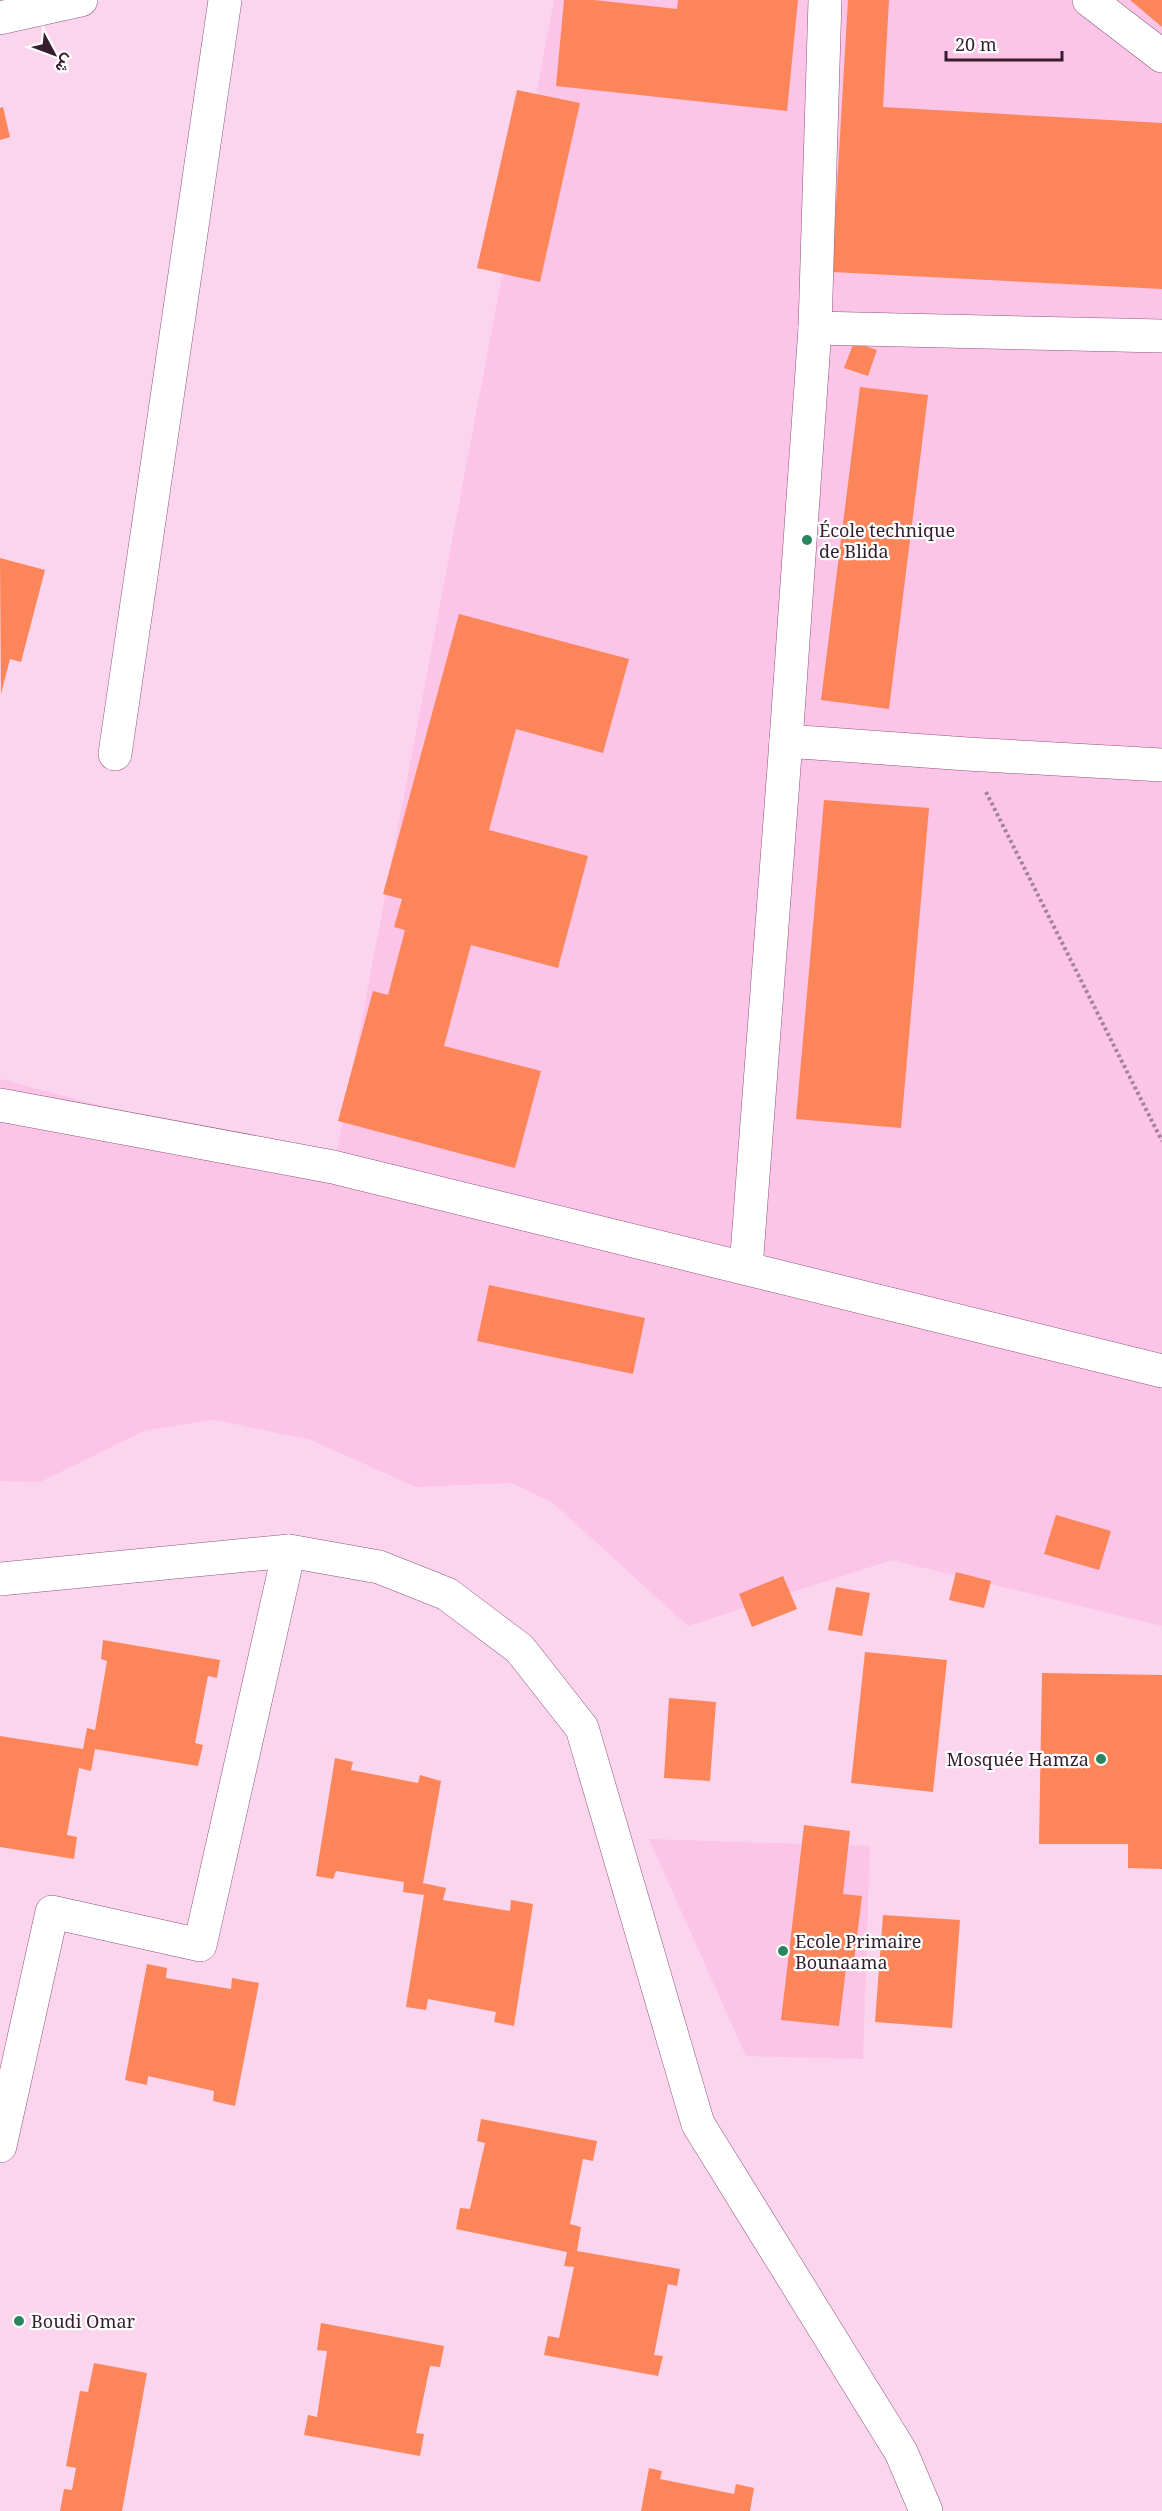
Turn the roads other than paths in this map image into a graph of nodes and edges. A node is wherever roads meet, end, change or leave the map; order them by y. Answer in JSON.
{"nodes":[{"id":1,"x":81,"y":0,"type":"edge"},
{"id":2,"x":225,"y":0,"type":"edge"},
{"id":3,"x":825,"y":0,"type":"edge"},
{"id":4,"x":1089,"y":0,"type":"edge"},
{"id":5,"x":0,"y":18,"type":"edge"},
{"id":6,"x":1162,"y":56,"type":"edge"},
{"id":7,"x":814,"y":328,"type":"junction"},
{"id":8,"x":1162,"y":336,"type":"edge"},
{"id":9,"x":786,"y":741,"type":"junction"},
{"id":10,"x":115,"y":754,"type":"dead end"},
{"id":11,"x":1162,"y":765,"type":"edge"},
{"id":12,"x":0,"y":1105,"type":"edge"},
{"id":13,"x":746,"y":1268,"type":"junction"},
{"id":14,"x":1162,"y":1371,"type":"edge"},
{"id":15,"x":289,"y":1551,"type":"junction"},
{"id":16,"x":0,"y":1579,"type":"edge"},
{"id":17,"x":0,"y":2146,"type":"edge"},
{"id":18,"x":926,"y":2511,"type":"edge"}],
"edges":[{"from":1,"to":5,"type":"street"},
{"from":2,"to":10,"type":"street"},
{"from":3,"to":7,"type":"street"},
{"from":4,"to":6,"type":"street"},
{"from":7,"to":8,"type":"street"},
{"from":7,"to":9,"type":"street"},
{"from":9,"to":11,"type":"street"},
{"from":9,"to":13,"type":"street"},
{"from":12,"to":13,"type":"street"},
{"from":13,"to":14,"type":"street"},
{"from":15,"to":16,"type":"street"},
{"from":15,"to":17,"type":"street"},
{"from":15,"to":18,"type":"street"}]}
